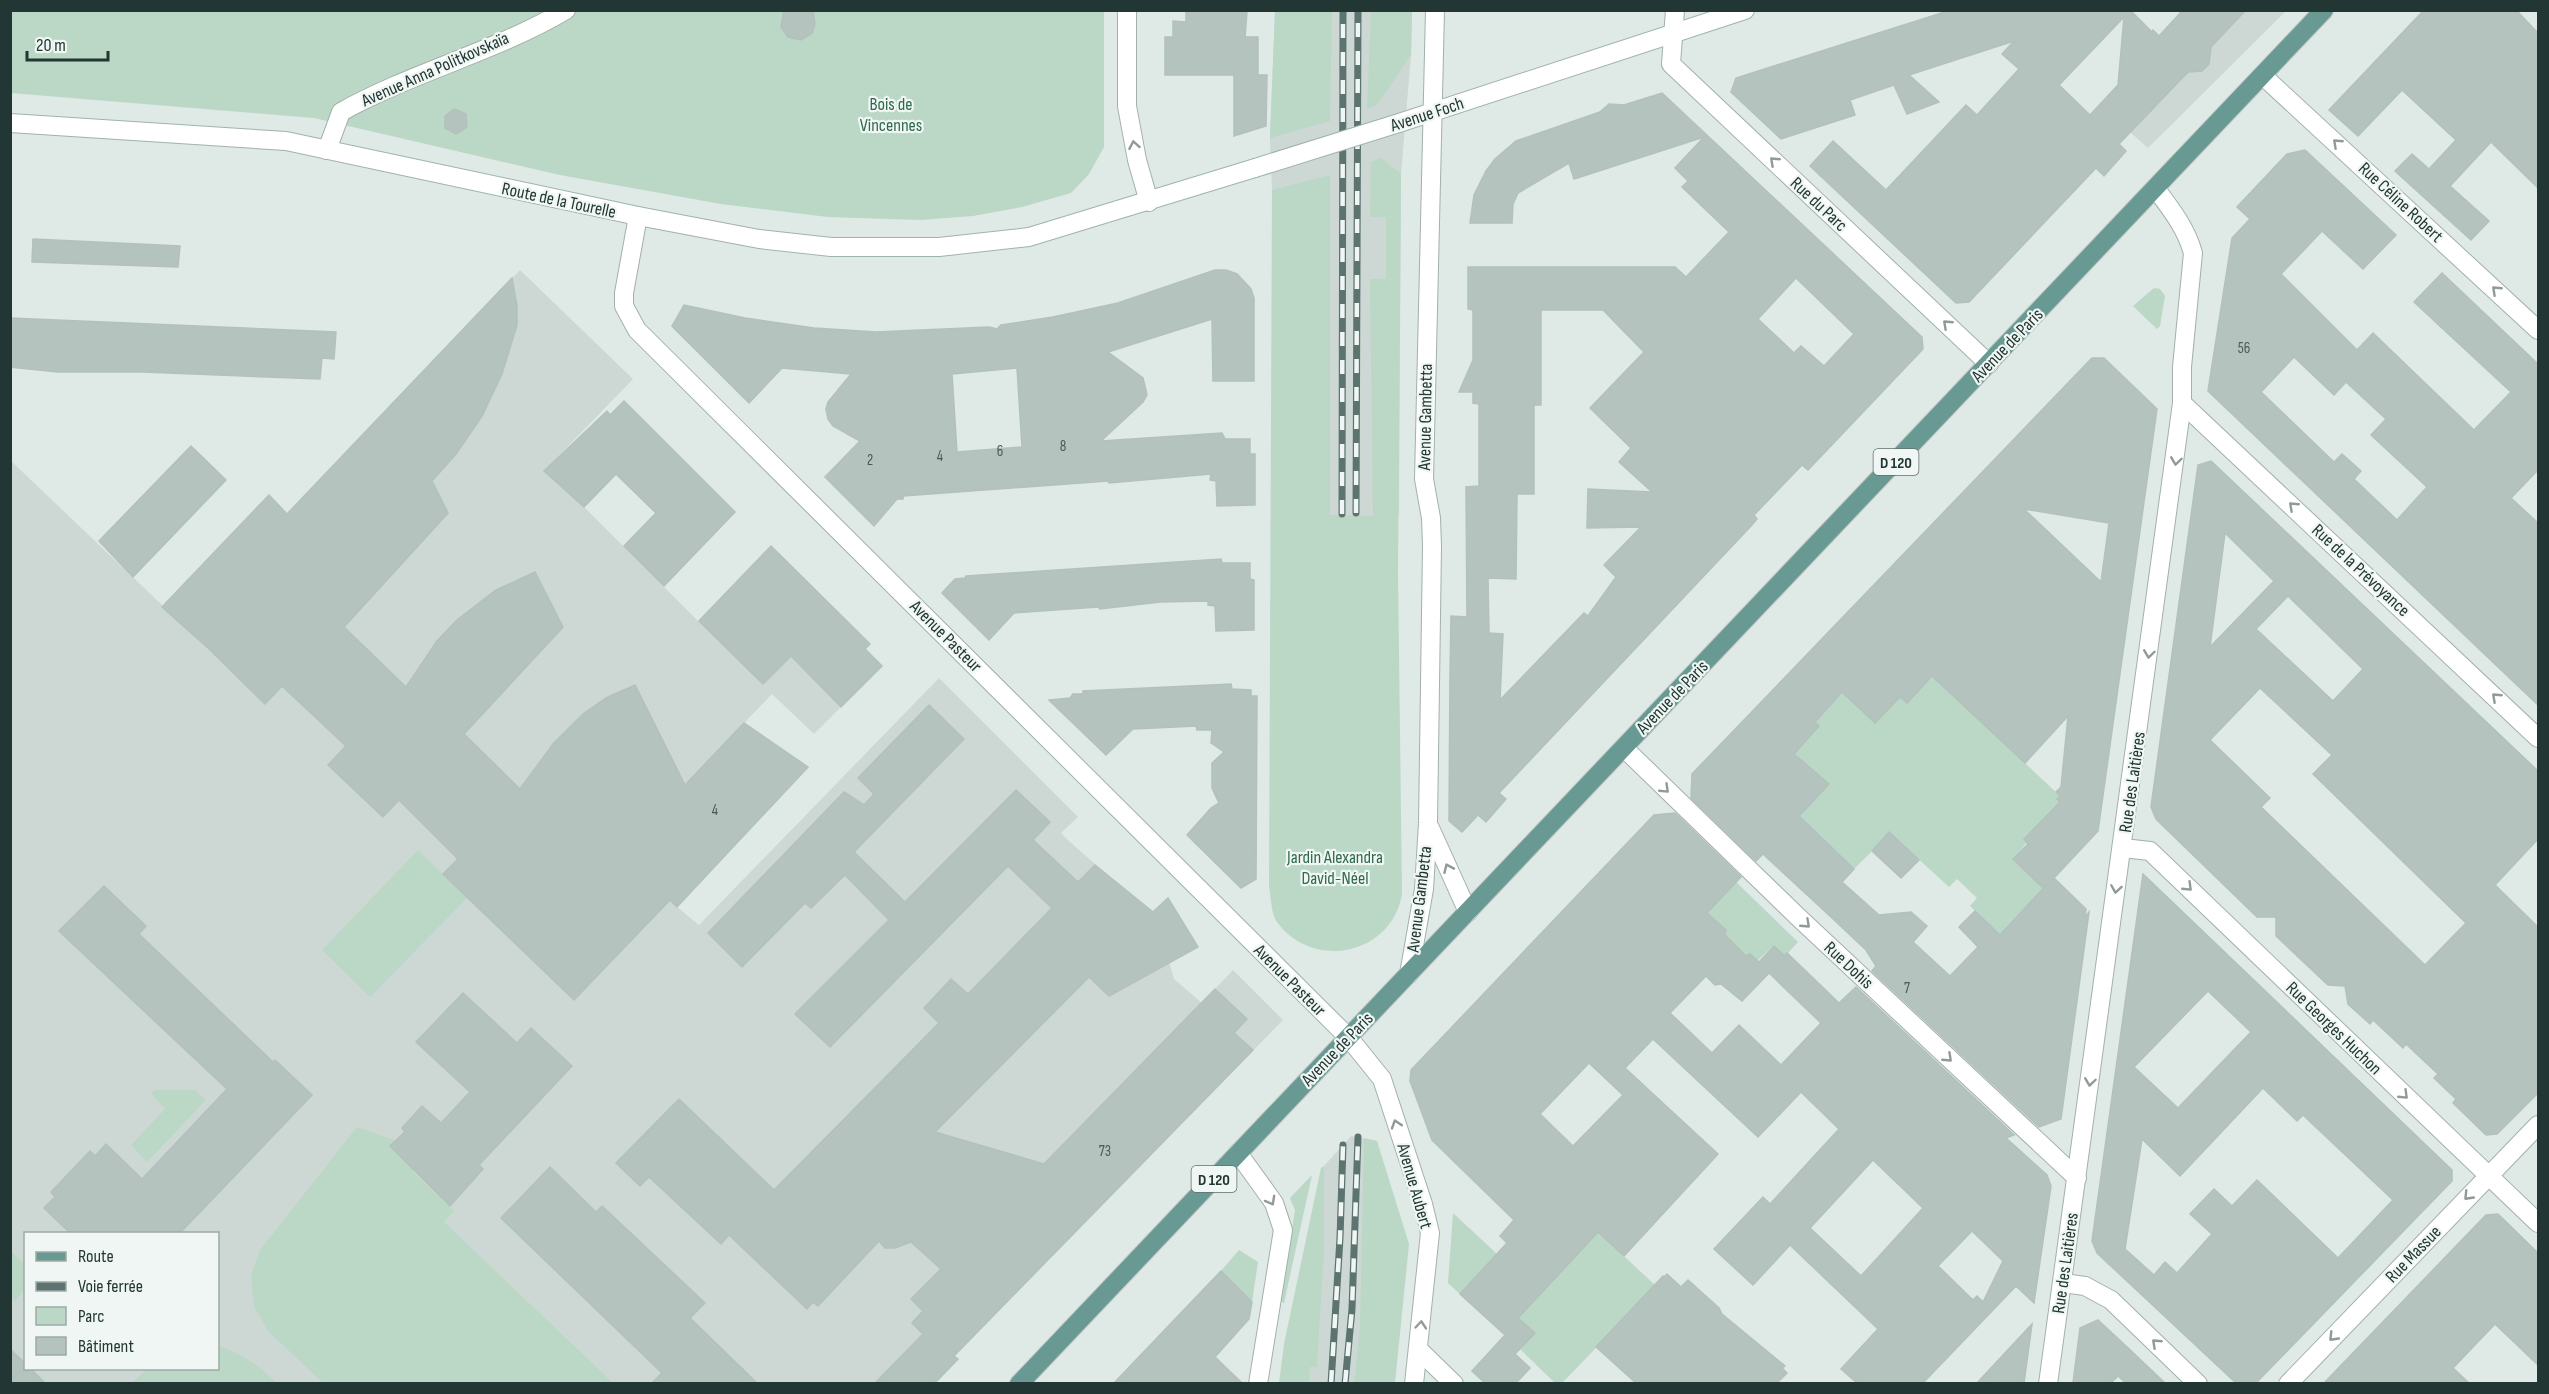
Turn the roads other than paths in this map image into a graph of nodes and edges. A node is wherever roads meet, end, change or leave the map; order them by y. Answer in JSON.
{"nodes":[{"id":1,"x":566,"y":10,"type":"edge"},
{"id":2,"x":1127,"y":10,"type":"edge"},
{"id":3,"x":1435,"y":10,"type":"edge"},
{"id":4,"x":1675,"y":10,"type":"edge"},
{"id":5,"x":1745,"y":10,"type":"edge"},
{"id":6,"x":2324,"y":10,"type":"edge"},
{"id":7,"x":1672,"y":34,"type":"junction"},
{"id":8,"x":2263,"y":76,"type":"junction"},
{"id":9,"x":1432,"y":113,"type":"junction"},
{"id":10,"x":10,"y":123,"type":"edge"},
{"id":11,"x":327,"y":150,"type":"junction"},
{"id":12,"x":2156,"y":189,"type":"junction"},
{"id":13,"x":1149,"y":202,"type":"junction"},
{"id":14,"x":1107,"y":214,"type":"joint"},
{"id":15,"x":638,"y":216,"type":"junction"},
{"id":16,"x":2538,"y":330,"type":"edge"},
{"id":17,"x":1989,"y":364,"type":"junction"},
{"id":18,"x":2182,"y":403,"type":"junction"},
{"id":19,"x":2538,"y":738,"type":"edge"},
{"id":20,"x":1624,"y":748,"type":"junction"},
{"id":21,"x":1428,"y":823,"type":"junction"},
{"id":22,"x":2123,"y":848,"type":"junction"},
{"id":23,"x":1468,"y":912,"type":"junction"},
{"id":24,"x":1409,"y":974,"type":"junction"},
{"id":25,"x":1344,"y":1033,"type":"junction"},
{"id":26,"x":2538,"y":1125,"type":"edge"},
{"id":27,"x":1238,"y":1153,"type":"junction"},
{"id":28,"x":2488,"y":1176,"type":"junction"},
{"id":29,"x":2077,"y":1178,"type":"junction"},
{"id":30,"x":2538,"y":1223,"type":"edge"},
{"id":31,"x":2063,"y":1283,"type":"junction"},
{"id":32,"x":1419,"y":1350,"type":"junction"},
{"id":33,"x":1019,"y":1383,"type":"edge"},
{"id":34,"x":1258,"y":1383,"type":"edge"},
{"id":35,"x":1414,"y":1383,"type":"edge"},
{"id":36,"x":1454,"y":1383,"type":"edge"},
{"id":37,"x":2048,"y":1383,"type":"edge"},
{"id":38,"x":2198,"y":1383,"type":"edge"},
{"id":39,"x":2288,"y":1383,"type":"edge"}],
"edges":[{"from":1,"to":11,"type":"street","name":"Avenue Anna Politkovskaïa"},
{"from":13,"to":2,"type":"street","one_way":true},
{"from":3,"to":9,"type":"street","name":"Avenue Gambetta"},
{"from":4,"to":7,"type":"street","name":"Rue du Parc"},
{"from":5,"to":7,"type":"street","name":"Avenue Foch"},
{"from":6,"to":8,"type":"main road","name":"Avenue de Paris","number":"D 120"},
{"from":7,"to":9,"type":"street","name":"Avenue Foch"},
{"from":17,"to":7,"type":"street","name":"Rue du Parc","one_way":true},
{"from":8,"to":12,"type":"main road","name":"Avenue de Paris","number":"D 120"},
{"from":16,"to":8,"type":"street","name":"Rue Céline Robert","one_way":true},
{"from":9,"to":13,"type":"street","name":"Avenue Foch","bridge":true},
{"from":9,"to":21,"type":"street","name":"Avenue Gambetta"},
{"from":10,"to":11,"type":"street","name":"Route de la Tourelle"},
{"from":11,"to":15,"type":"street","name":"Route de la Tourelle"},
{"from":12,"to":17,"type":"main road","name":"Avenue de Paris","number":"D 120"},
{"from":12,"to":18,"type":"street","name":"Rue des Laitières"},
{"from":13,"to":14,"type":"street","name":"Avenue Foch"},
{"from":14,"to":15,"type":"street","name":"Route de la Tourelle"},
{"from":15,"to":25,"type":"street","name":"Avenue Pasteur"},
{"from":17,"to":20,"type":"main road","name":"Avenue de Paris","number":"D 120"},
{"from":19,"to":18,"type":"street","name":"Rue de la Prévoyance","one_way":true},
{"from":18,"to":22,"type":"street","name":"Rue des Laitières","one_way":true},
{"from":20,"to":23,"type":"main road","name":"Avenue de Paris","number":"D 120"},
{"from":20,"to":29,"type":"street","name":"Rue Dohis","one_way":true},
{"from":23,"to":21,"type":"street","name":"Avenue Gambetta","one_way":true},
{"from":21,"to":24,"type":"street","name":"Avenue Gambetta"},
{"from":22,"to":28,"type":"street","name":"Rue Georges Huchon","one_way":true},
{"from":22,"to":29,"type":"street","name":"Rue des Laitières","one_way":true},
{"from":23,"to":24,"type":"main road","name":"Avenue de Paris","number":"D 120"},
{"from":24,"to":25,"type":"main road","name":"Avenue de Paris","number":"D 120"},
{"from":25,"to":27,"type":"main road","name":"Avenue de Paris","number":"D 120"},
{"from":32,"to":25,"type":"street","name":"Avenue Aubert","one_way":true},
{"from":26,"to":28,"type":"street","name":"Rue Massue"},
{"from":27,"to":33,"type":"main road","name":"Avenue de Paris","number":"D 120"},
{"from":27,"to":34,"type":"street","one_way":true},
{"from":28,"to":30,"type":"street","name":"Rue Georges Huchon"},
{"from":28,"to":39,"type":"street","name":"Rue Massue","one_way":true},
{"from":29,"to":31,"type":"street","name":"Rue des Laitières"},
{"from":31,"to":37,"type":"street","name":"Rue des Laitières"},
{"from":38,"to":31,"type":"street","one_way":true},
{"from":32,"to":35,"type":"street","name":"Avenue Aubert"},
{"from":32,"to":36,"type":"street"}]}
